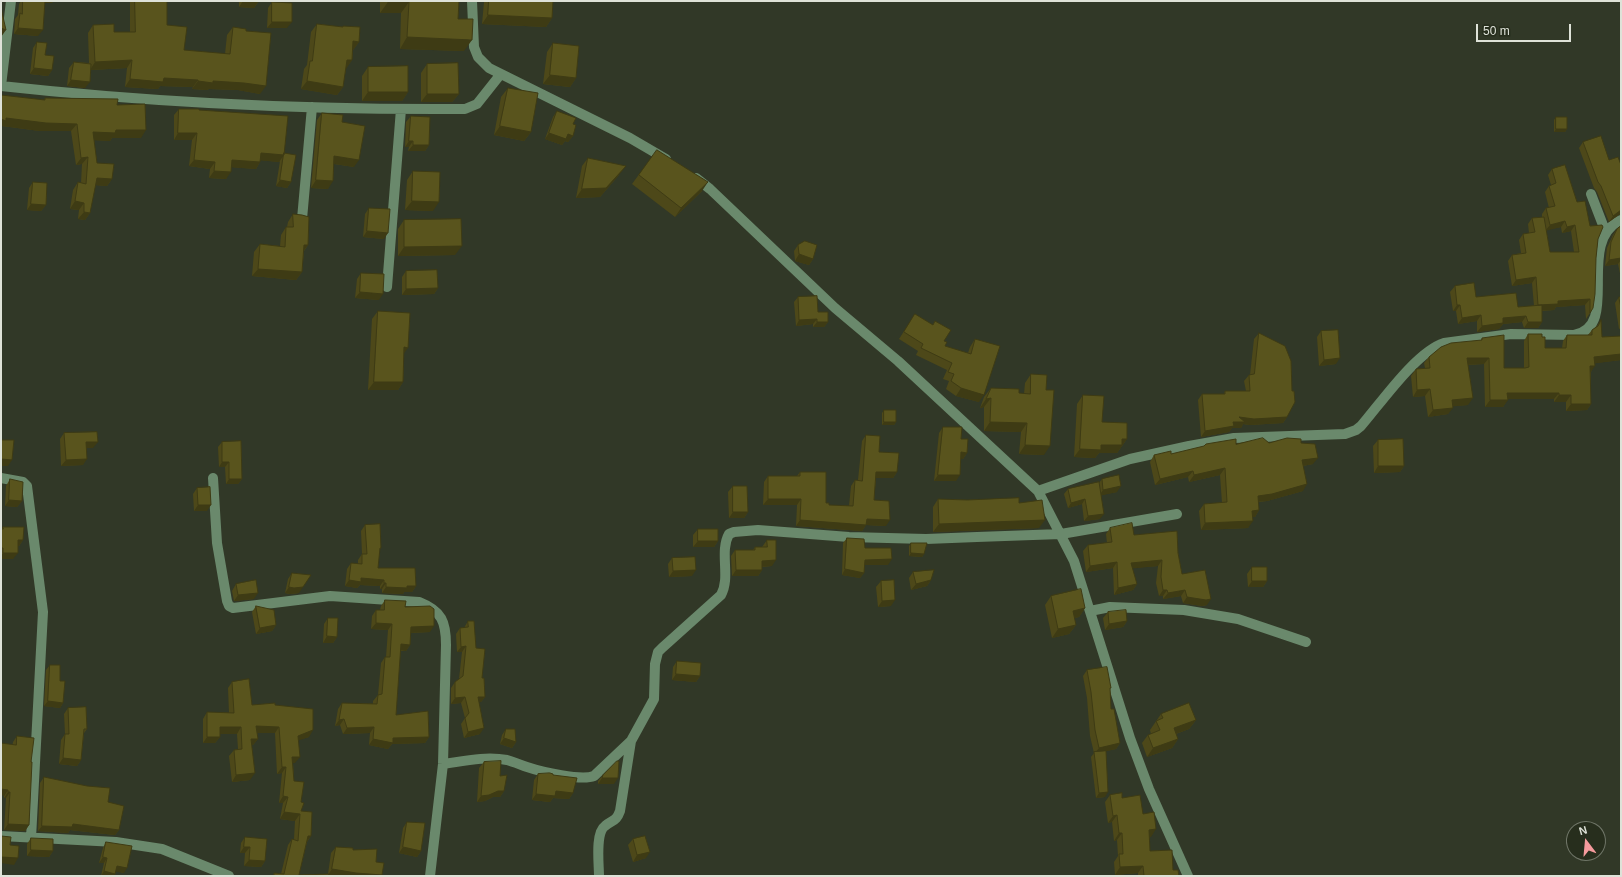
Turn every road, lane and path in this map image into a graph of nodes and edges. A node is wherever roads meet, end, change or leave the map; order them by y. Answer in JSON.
{"nodes":[{"id":1,"x":10,"y":1,"type":"edge"},
{"id":2,"x":472,"y":1,"type":"edge"},
{"id":3,"x":500,"y":75,"type":"junction"},
{"id":4,"x":1,"y":86,"type":"edge"},
{"id":5,"x":312,"y":107,"type":"junction"},
{"id":6,"x":401,"y":109,"type":"junction"},
{"id":7,"x":676,"y":165,"type":"edge"},
{"id":8,"x":688,"y":173,"type":"edge"},
{"id":9,"x":1592,"y":194,"type":"dead end"},
{"id":10,"x":302,"y":220,"type":"edge"},
{"id":11,"x":1621,"y":220,"type":"edge"},
{"id":12,"x":1606,"y":233,"type":"junction"},
{"id":13,"x":1609,"y":278,"type":"dead end"},
{"id":14,"x":387,"y":287,"type":"dead end"},
{"id":15,"x":1603,"y":323,"type":"edge"},
{"id":16,"x":1,"y":478,"type":"edge"},
{"id":17,"x":213,"y":478,"type":"dead end"},
{"id":18,"x":1038,"y":491,"type":"junction"},
{"id":19,"x":1177,"y":514,"type":"dead end"},
{"id":20,"x":1061,"y":534,"type":"junction"},
{"id":21,"x":1090,"y":611,"type":"junction"},
{"id":22,"x":1306,"y":642,"type":"dead end"},
{"id":23,"x":631,"y":741,"type":"junction"},
{"id":24,"x":443,"y":764,"type":"junction"},
{"id":25,"x":1,"y":836,"type":"edge"},
{"id":26,"x":31,"y":838,"type":"junction"},
{"id":27,"x":228,"y":876,"type":"edge"},
{"id":28,"x":430,"y":876,"type":"edge"},
{"id":29,"x":599,"y":876,"type":"edge"},
{"id":30,"x":1188,"y":876,"type":"edge"}],
"edges":[{"from":1,"to":4,"type":"street"},
{"from":2,"to":3,"type":"street"},
{"from":3,"to":6,"type":"street"},
{"from":3,"to":7,"type":"street"},
{"from":4,"to":5,"type":"street"},
{"from":5,"to":6,"type":"street"},
{"from":5,"to":10,"type":"street"},
{"from":6,"to":14,"type":"street"},
{"from":8,"to":18,"type":"street"},
{"from":9,"to":12,"type":"street"},
{"from":11,"to":12,"type":"street"},
{"from":12,"to":13,"type":"street"},
{"from":15,"to":18,"type":"street"},
{"from":16,"to":26,"type":"street"},
{"from":17,"to":24,"type":"street"},
{"from":18,"to":20,"type":"street"},
{"from":19,"to":20,"type":"street"},
{"from":20,"to":21,"type":"street"},
{"from":20,"to":23,"type":"street"},
{"from":21,"to":22,"type":"street"},
{"from":21,"to":30,"type":"street"},
{"from":23,"to":24,"type":"street"},
{"from":23,"to":29,"type":"street"},
{"from":24,"to":28,"type":"street"},
{"from":25,"to":26,"type":"street"},
{"from":26,"to":27,"type":"street"}]}
